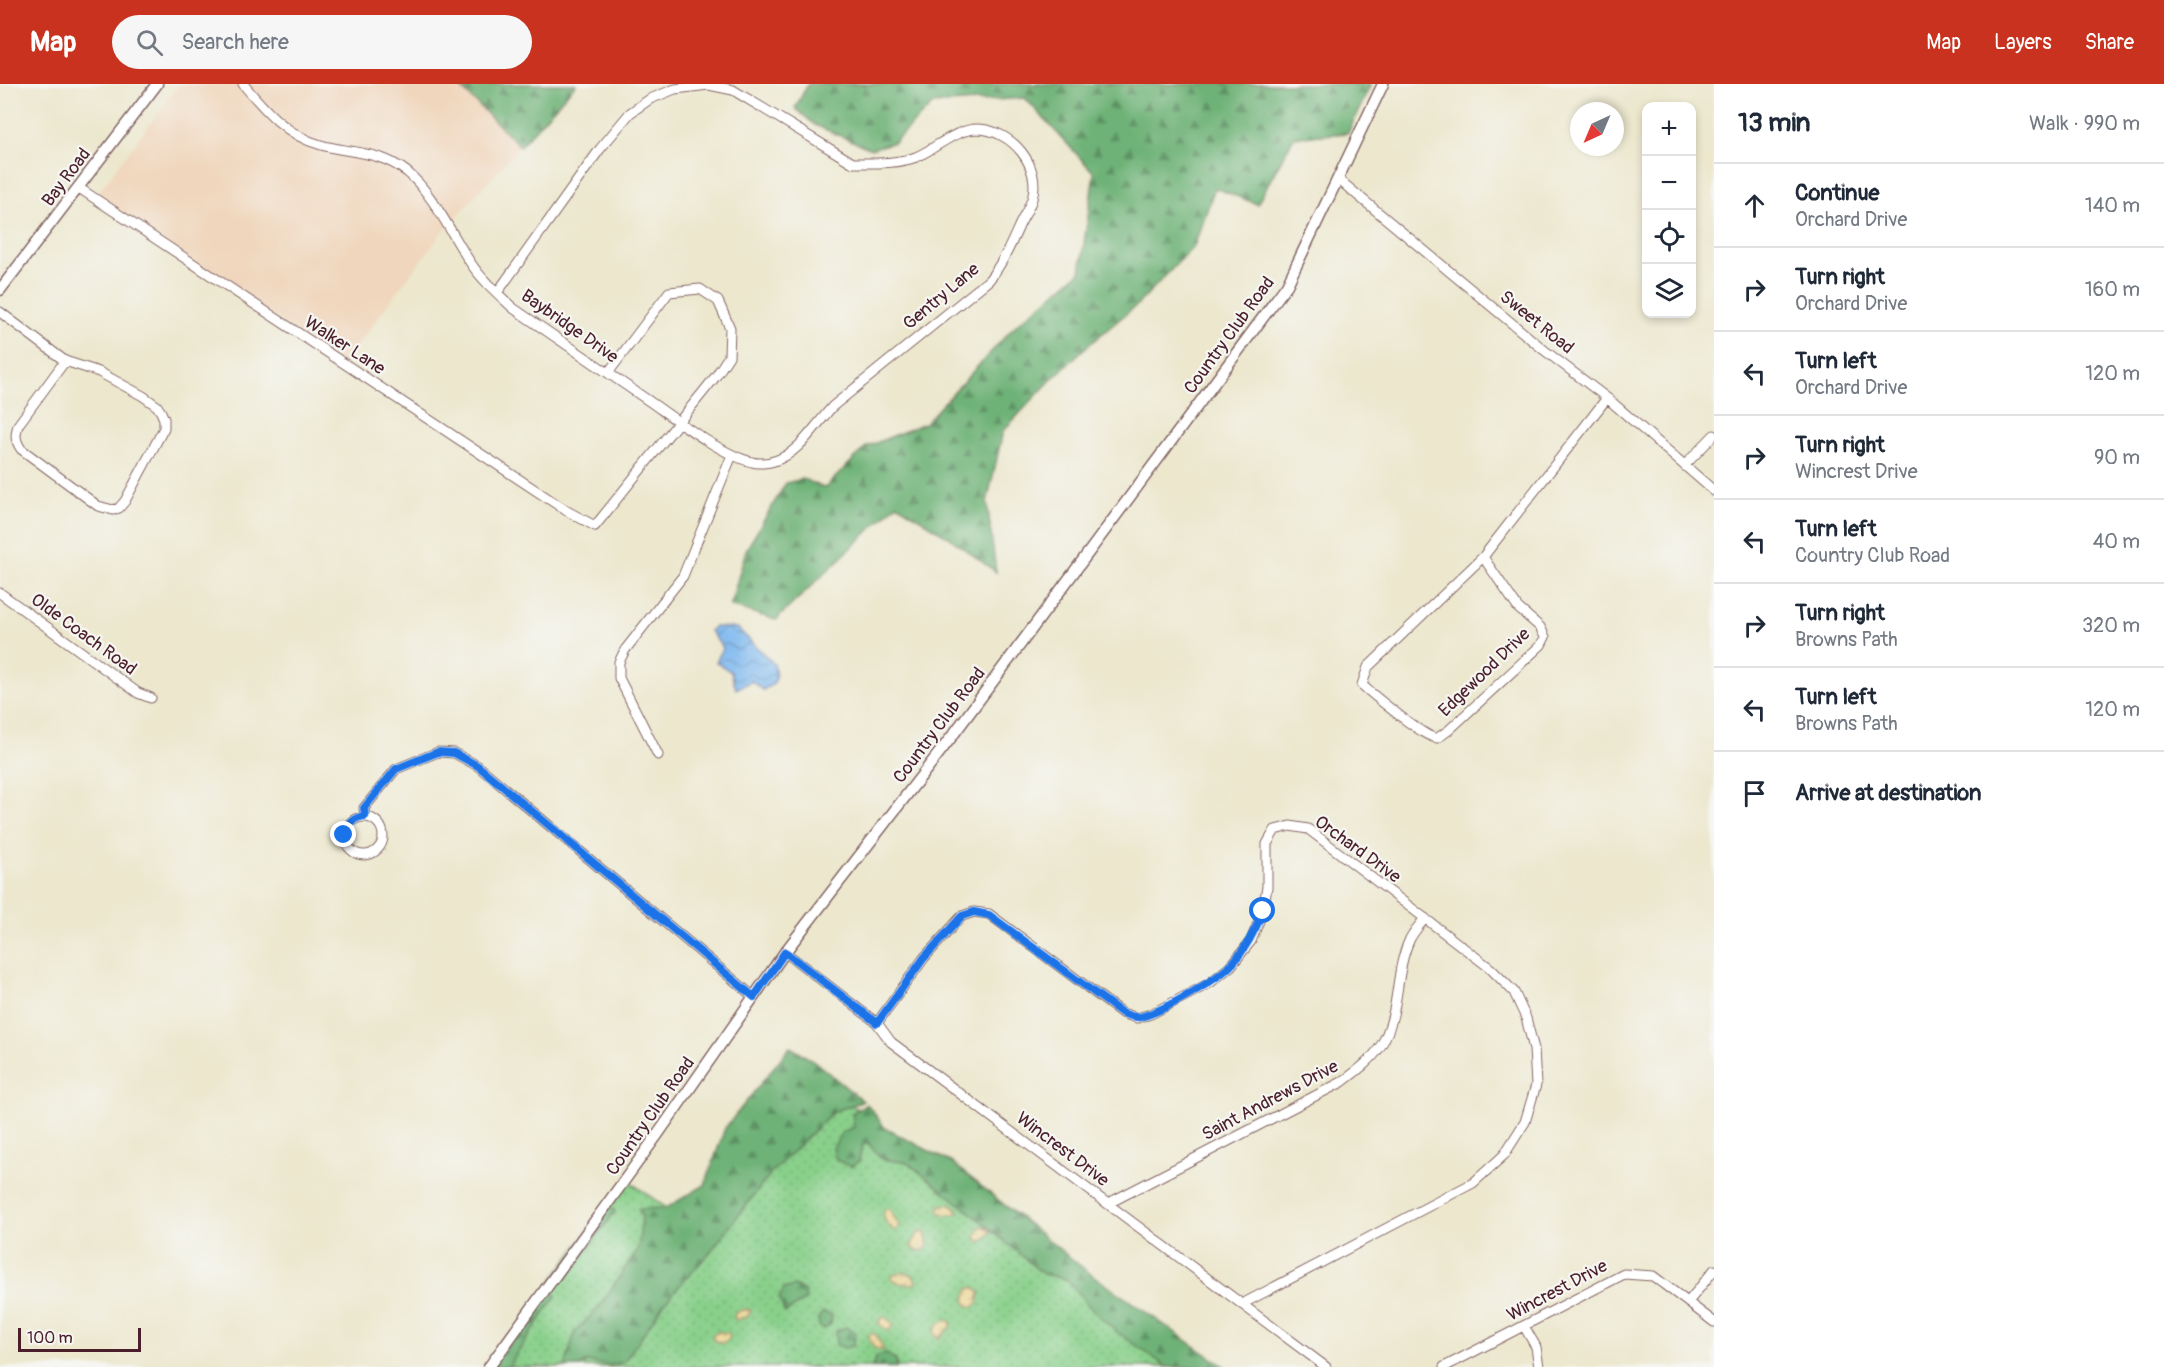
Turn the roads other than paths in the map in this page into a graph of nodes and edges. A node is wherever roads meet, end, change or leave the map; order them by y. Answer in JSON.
{"nodes":[{"id":1,"x":157,"y":84,"type":"edge"},
{"id":2,"x":243,"y":84,"type":"edge"},
{"id":3,"x":1383,"y":84,"type":"edge"},
{"id":4,"x":1338,"y":179,"type":"junction"},
{"id":5,"x":79,"y":188,"type":"junction"},
{"id":6,"x":0,"y":290,"type":"edge"},
{"id":7,"x":497,"y":292,"type":"junction"},
{"id":8,"x":0,"y":312,"type":"edge"},
{"id":9,"x":65,"y":361,"type":"junction"},
{"id":10,"x":609,"y":373,"type":"junction"},
{"id":11,"x":1607,"y":398,"type":"junction"},
{"id":12,"x":679,"y":422,"type":"junction"},
{"id":13,"x":1714,"y":435,"type":"edge"},
{"id":14,"x":732,"y":454,"type":"junction"},
{"id":15,"x":1685,"y":465,"type":"junction"},
{"id":16,"x":1714,"y":491,"type":"edge"},
{"id":17,"x":1483,"y":557,"type":"junction"},
{"id":18,"x":0,"y":593,"type":"edge"},
{"id":19,"x":151,"y":698,"type":"dead end"},
{"id":20,"x":658,"y":755,"type":"dead end"},
{"id":21,"x":365,"y":816,"type":"junction"},
{"id":22,"x":1425,"y":918,"type":"junction"},
{"id":23,"x":785,"y":952,"type":"junction"},
{"id":24,"x":754,"y":997,"type":"junction"},
{"id":25,"x":877,"y":1023,"type":"junction"},
{"id":26,"x":1109,"y":1203,"type":"junction"},
{"id":27,"x":1714,"y":1270,"type":"edge"},
{"id":28,"x":1689,"y":1301,"type":"junction"},
{"id":29,"x":1242,"y":1304,"type":"junction"},
{"id":30,"x":1714,"y":1322,"type":"edge"},
{"id":31,"x":1524,"y":1326,"type":"junction"},
{"id":32,"x":489,"y":1367,"type":"edge"},
{"id":33,"x":1326,"y":1367,"type":"edge"},
{"id":34,"x":1444,"y":1367,"type":"edge"},
{"id":35,"x":1539,"y":1367,"type":"edge"}],
"edges":[{"from":1,"to":5,"type":"street","name":"Bay Road"},
{"from":2,"to":7,"type":"street","name":"Baybridge Drive"},
{"from":3,"to":4,"type":"street","name":"Country Club Road"},
{"from":4,"to":11,"type":"street","name":"Sweet Road"},
{"from":4,"to":23,"type":"street","name":"Country Club Road"},
{"from":5,"to":6,"type":"street","name":"Bay Road"},
{"from":5,"to":12,"type":"street","name":"Walker Lane"},
{"from":7,"to":10,"type":"street","name":"Baybridge Drive"},
{"from":7,"to":14,"type":"street","name":"Gentry Lane"},
{"from":8,"to":9,"type":"street"},
{"from":9,"to":9,"type":"street"},
{"from":10,"to":12,"type":"street","name":"Baybridge Drive"},
{"from":10,"to":12,"type":"street"},
{"from":11,"to":15,"type":"street","name":"Sweet Road"},
{"from":11,"to":17,"type":"street","name":"Edgewood Drive"},
{"from":12,"to":14,"type":"street","name":"Gentry Lane"},
{"from":13,"to":15,"type":"street"},
{"from":14,"to":20,"type":"street"},
{"from":15,"to":16,"type":"street","name":"Sweet Road"},
{"from":17,"to":17,"type":"street","name":"Edgewood Drive"},
{"from":18,"to":19,"type":"street","name":"Olde Coach Road"},
{"from":21,"to":21,"type":"street"},
{"from":21,"to":24,"type":"street"},
{"from":22,"to":25,"type":"street","name":"Orchard Drive"},
{"from":22,"to":26,"type":"street","name":"Saint Andrews Drive"},
{"from":22,"to":29,"type":"street","name":"Orchard Drive"},
{"from":23,"to":24,"type":"street","name":"Country Club Road"},
{"from":23,"to":25,"type":"street","name":"Wincrest Drive"},
{"from":24,"to":32,"type":"street","name":"Country Club Road"},
{"from":25,"to":26,"type":"street","name":"Wincrest Drive"},
{"from":26,"to":29,"type":"street","name":"Wincrest Drive"},
{"from":27,"to":28,"type":"street"},
{"from":28,"to":30,"type":"street","name":"Wincrest Drive"},
{"from":28,"to":31,"type":"street","name":"Wincrest Drive"},
{"from":29,"to":33,"type":"street","name":"Wincrest Drive"},
{"from":31,"to":34,"type":"street","name":"Wincrest Drive"},
{"from":31,"to":35,"type":"street"}]}
